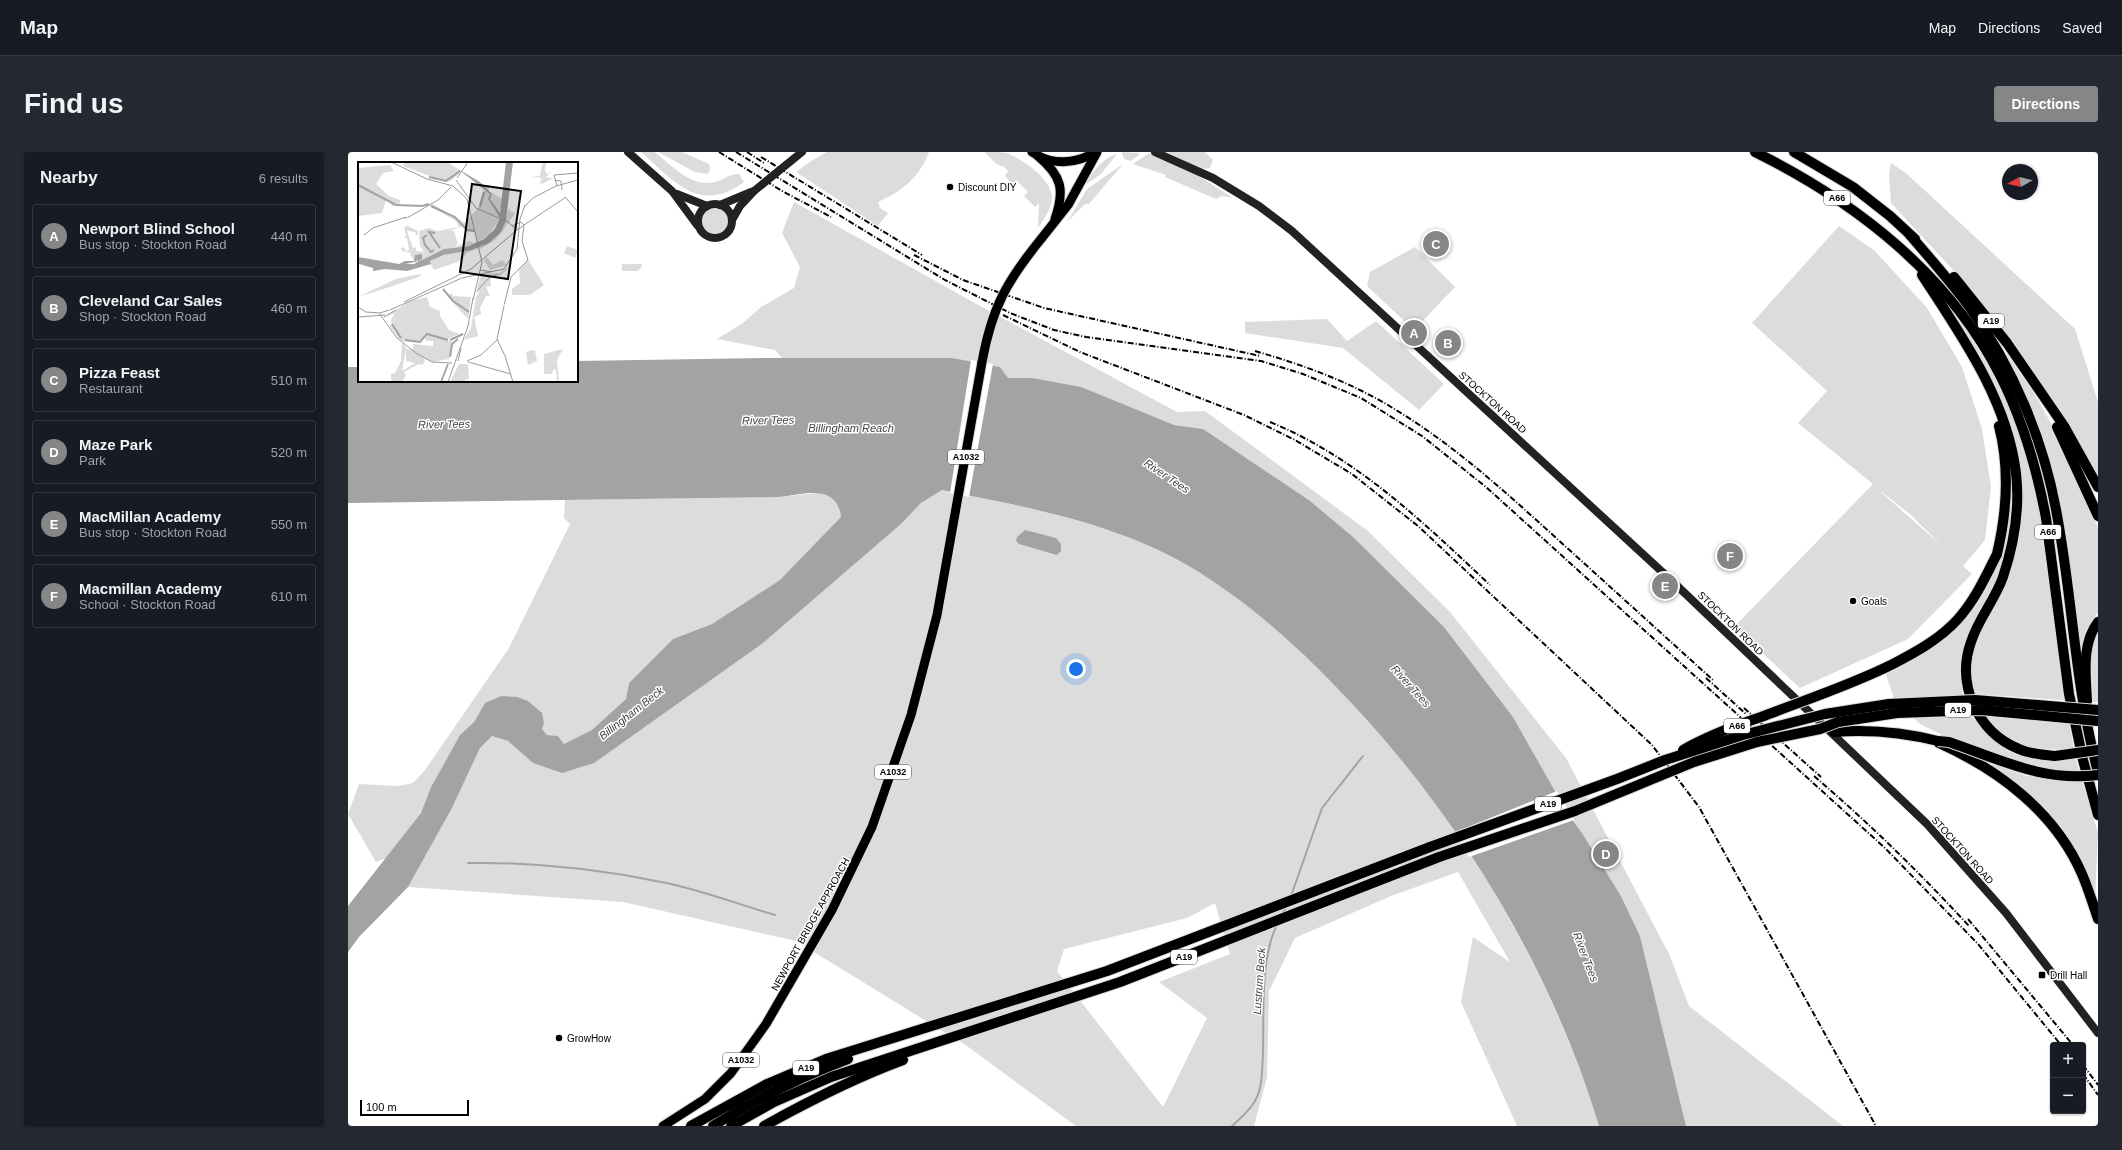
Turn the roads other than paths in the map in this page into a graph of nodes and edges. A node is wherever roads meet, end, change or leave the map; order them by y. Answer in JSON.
{"nodes":[{"id":1,"x":628,"y":152,"type":"edge"},
{"id":2,"x":802,"y":152,"type":"edge"},
{"id":3,"x":1026,"y":152,"type":"edge"},
{"id":4,"x":1096,"y":152,"type":"edge"},
{"id":5,"x":1156,"y":152,"type":"edge"},
{"id":6,"x":1755,"y":152,"type":"edge"},
{"id":7,"x":1794,"y":152,"type":"edge"},
{"id":8,"x":1035,"y":154,"type":"edge"},
{"id":9,"x":672,"y":191,"type":"junction"},
{"id":10,"x":754,"y":191,"type":"junction"},
{"id":11,"x":720,"y":205,"type":"junction"},
{"id":12,"x":707,"y":206,"type":"junction"},
{"id":13,"x":732,"y":220,"type":"junction"},
{"id":14,"x":698,"y":226,"type":"junction"},
{"id":15,"x":1049,"y":229,"type":"junction"},
{"id":16,"x":1910,"y":235,"type":"junction"},
{"id":17,"x":1910,"y":257,"type":"junction"},
{"id":18,"x":1982,"y":373,"type":"junction"},
{"id":19,"x":2038,"y":388,"type":"junction"},
{"id":20,"x":2098,"y":488,"type":"edge"},
{"id":21,"x":2098,"y":516,"type":"edge"},
{"id":22,"x":2098,"y":622,"type":"edge"},
{"id":23,"x":2098,"y":705,"type":"edge"},
{"id":24,"x":2045,"y":706,"type":"junction"},
{"id":25,"x":2098,"y":710,"type":"edge"},
{"id":26,"x":2098,"y":720,"type":"edge"},
{"id":27,"x":1820,"y":729,"type":"junction"},
{"id":28,"x":2087,"y":729,"type":"junction"},
{"id":29,"x":1938,"y":741,"type":"junction"},
{"id":30,"x":2098,"y":750,"type":"edge"},
{"id":31,"x":1665,"y":760,"type":"junction"},
{"id":32,"x":2098,"y":772,"type":"edge"},
{"id":33,"x":2098,"y":775,"type":"edge"},
{"id":34,"x":2098,"y":815,"type":"edge"},
{"id":35,"x":2098,"y":919,"type":"edge"},
{"id":36,"x":928,"y":1028,"type":"junction"},
{"id":37,"x":2098,"y":1033,"type":"edge"},
{"id":38,"x":926,"y":1047,"type":"junction"},
{"id":39,"x":663,"y":1126,"type":"edge"},
{"id":40,"x":691,"y":1126,"type":"edge"},
{"id":41,"x":712,"y":1126,"type":"edge"},
{"id":42,"x":731,"y":1126,"type":"edge"},
{"id":43,"x":764,"y":1126,"type":"edge"}],
"edges":[{"from":1,"to":9,"type":"main road"},
{"from":2,"to":10,"type":"main road","bridge":true},
{"from":3,"to":8,"type":"main road"},
{"from":4,"to":8,"type":"main road"},
{"from":4,"to":15,"type":"main road","number":"A1032"},
{"from":5,"to":37,"type":"main road","name":"STOCKTON ROAD"},
{"from":6,"to":17,"type":"highway","number":"A66"},
{"from":7,"to":16,"type":"highway","number":"A66"},
{"from":8,"to":15,"type":"main road","number":"A1032"},
{"from":9,"to":12,"type":"main road"},
{"from":9,"to":14,"type":"main road"},
{"from":10,"to":11,"type":"main road"},
{"from":10,"to":13,"type":"main road"},
{"from":11,"to":12,"type":"main road"},
{"from":11,"to":13,"type":"main road"},
{"from":12,"to":14,"type":"main road"},
{"from":13,"to":14,"type":"main road"},
{"from":15,"to":39,"type":"main road","name":"NEWPORT BRIDGE APPROACH","number":"A1032","bridge":true},
{"from":16,"to":19,"type":"highway","number":"A19"},
{"from":16,"to":28,"type":"highway","number":"A66"},
{"from":17,"to":18,"type":"highway","number":"A66"},
{"from":17,"to":34,"type":"highway","number":"A66"},
{"from":18,"to":30,"type":"highway","number":"A66","bridge":true},
{"from":18,"to":31,"type":"highway","number":"A66","bridge":true},
{"from":19,"to":20,"type":"highway","number":"A19"},
{"from":19,"to":21,"type":"highway","number":"A19"},
{"from":22,"to":28,"type":"highway","number":"A66"},
{"from":23,"to":24,"type":"highway","bridge":true},
{"from":24,"to":25,"type":"highway","number":"A19","bridge":true},
{"from":24,"to":31,"type":"highway","number":"A19","bridge":true},
{"from":26,"to":27,"type":"highway","number":"A19","bridge":true},
{"from":27,"to":29,"type":"highway","number":"A19"},
{"from":27,"to":38,"type":"highway","number":"A19","bridge":true},
{"from":28,"to":32,"type":"highway","number":"A66"},
{"from":29,"to":33,"type":"highway","number":"A19","bridge":true},
{"from":29,"to":35,"type":"highway","number":"A19"},
{"from":31,"to":36,"type":"highway","number":"A19","bridge":true},
{"from":36,"to":40,"type":"highway","number":"A19"},
{"from":36,"to":41,"type":"highway","number":"A19"},
{"from":38,"to":42,"type":"highway","number":"A19"},
{"from":38,"to":43,"type":"highway"}]}
